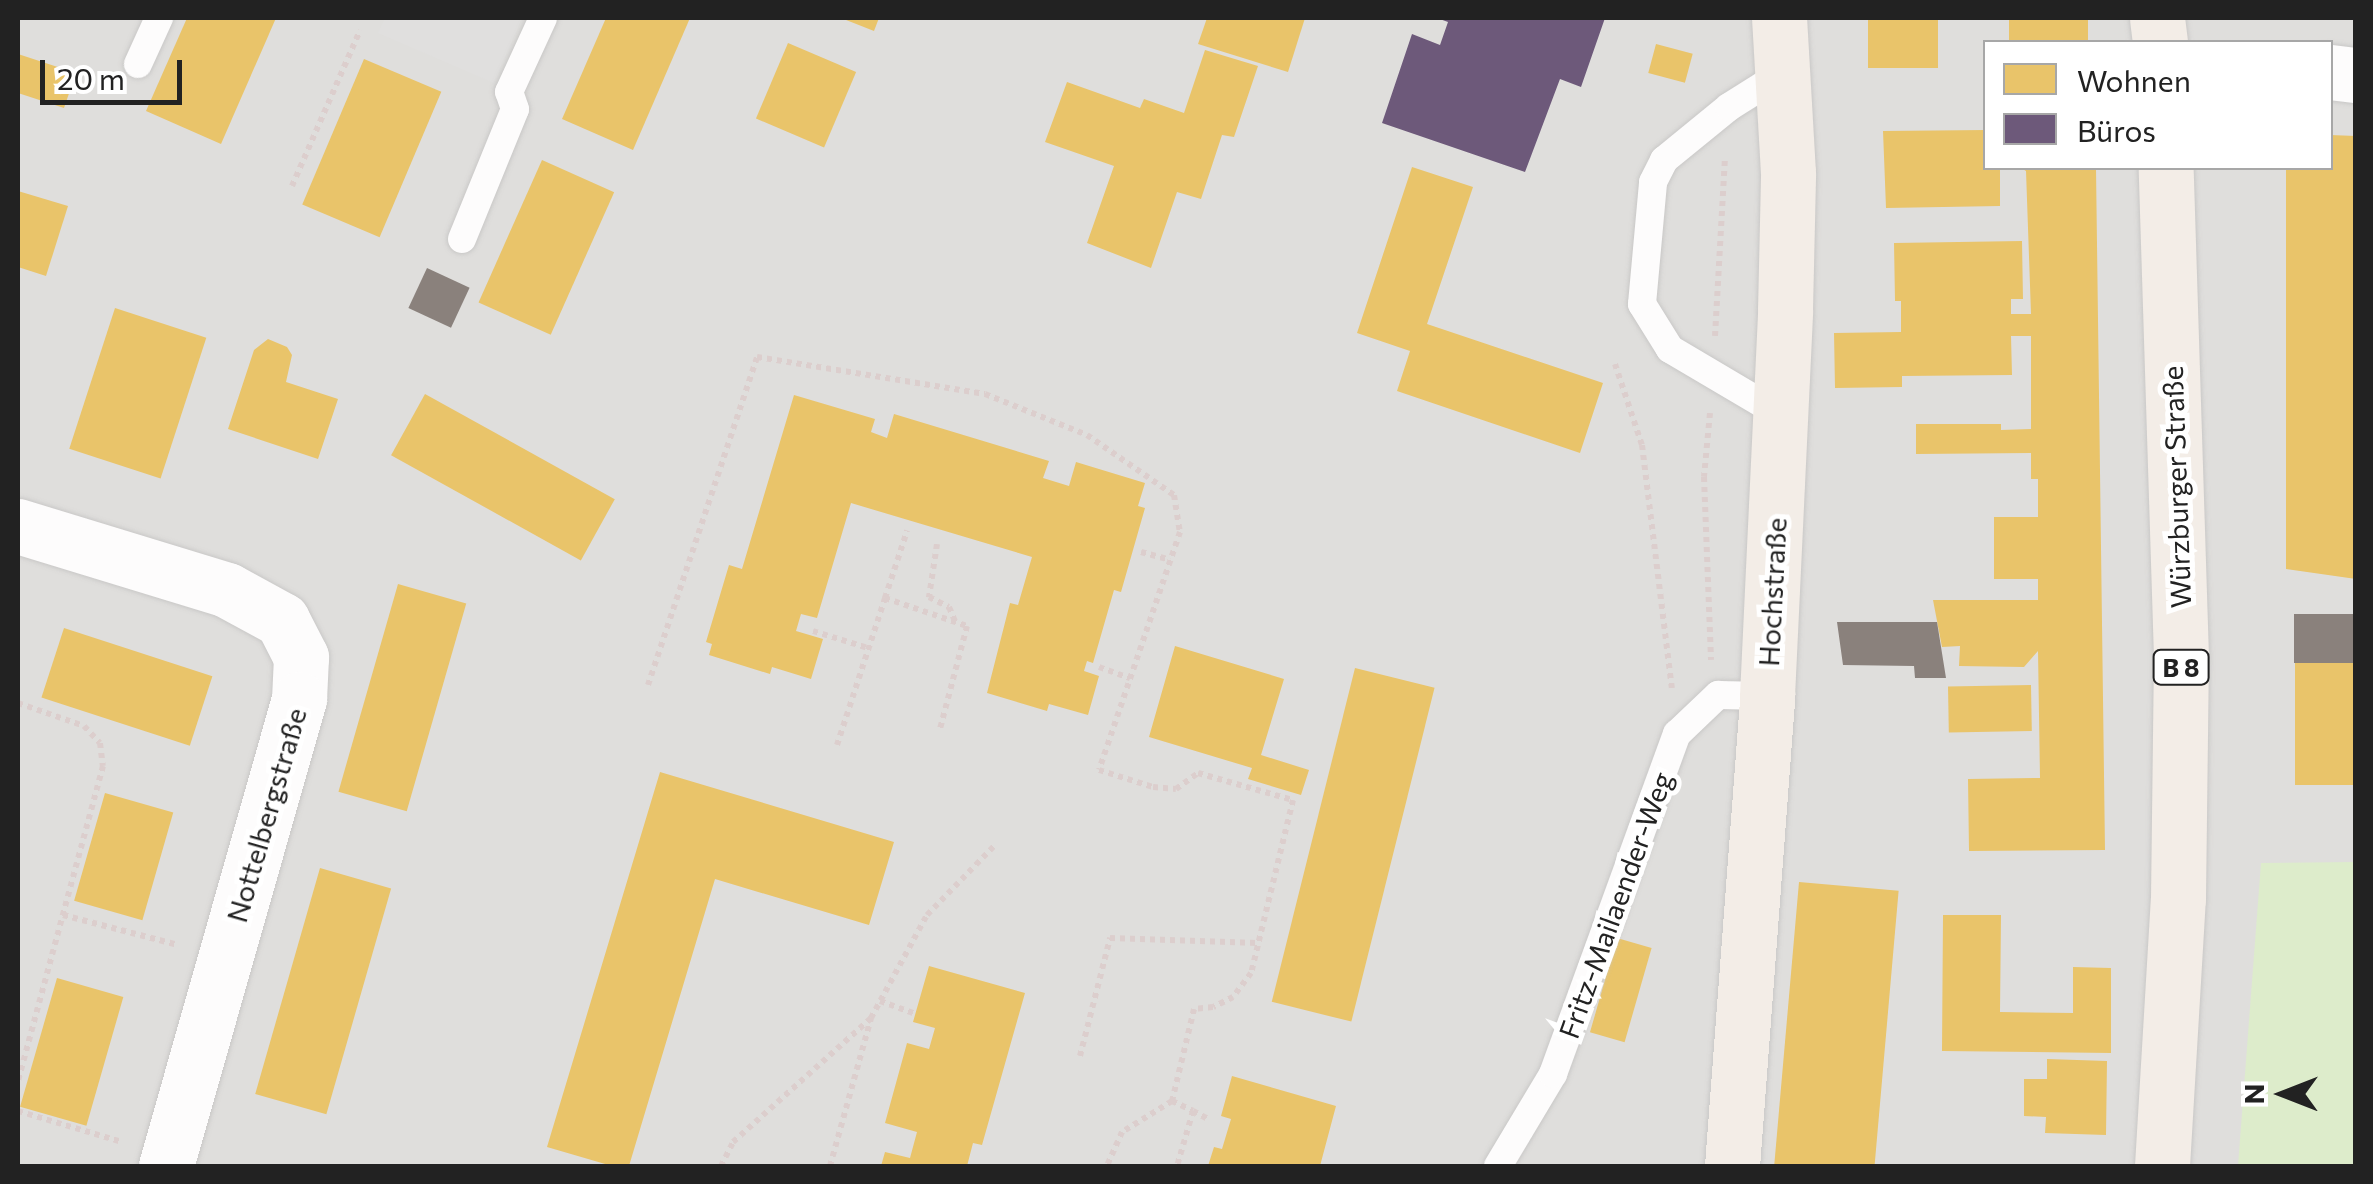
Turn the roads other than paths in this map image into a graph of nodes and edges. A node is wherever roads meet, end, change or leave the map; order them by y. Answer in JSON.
{"nodes":[{"id":1,"x":159,"y":18,"type":"edge"},
{"id":2,"x":543,"y":18,"type":"edge"},
{"id":3,"x":1779,"y":18,"type":"edge"},
{"id":4,"x":138,"y":64,"type":"dead end"},
{"id":5,"x":1783,"y":72,"type":"junction"},
{"id":6,"x":2166,"y":170,"type":"edge"},
{"id":7,"x":462,"y":239,"type":"dead end"},
{"id":8,"x":1780,"y":414,"type":"junction"},
{"id":9,"x":18,"y":526,"type":"edge"},
{"id":10,"x":1768,"y":696,"type":"junction"},
{"id":11,"x":168,"y":1161,"type":"edge"},
{"id":12,"x":1498,"y":1166,"type":"edge"},
{"id":13,"x":1732,"y":1166,"type":"edge"},
{"id":14,"x":2162,"y":1166,"type":"edge"}],
"edges":[{"from":1,"to":4,"type":"lane"},
{"from":2,"to":7,"type":"lane"},
{"from":3,"to":5,"type":"main road","name":"Hochstraße"},
{"from":5,"to":8,"type":"main road","name":"Hochstraße"},
{"from":5,"to":8,"type":"lane"},
{"from":6,"to":14,"type":"main road","name":"Würzburger Straße","number":"B 8"},
{"from":8,"to":10,"type":"main road","name":"Hochstraße"},
{"from":9,"to":11,"type":"street","name":"Nottelbergstraße"},
{"from":10,"to":12,"type":"lane","name":"Fritz-Mailaender-Weg"},
{"from":10,"to":13,"type":"main road","name":"Hochstraße"}]}
